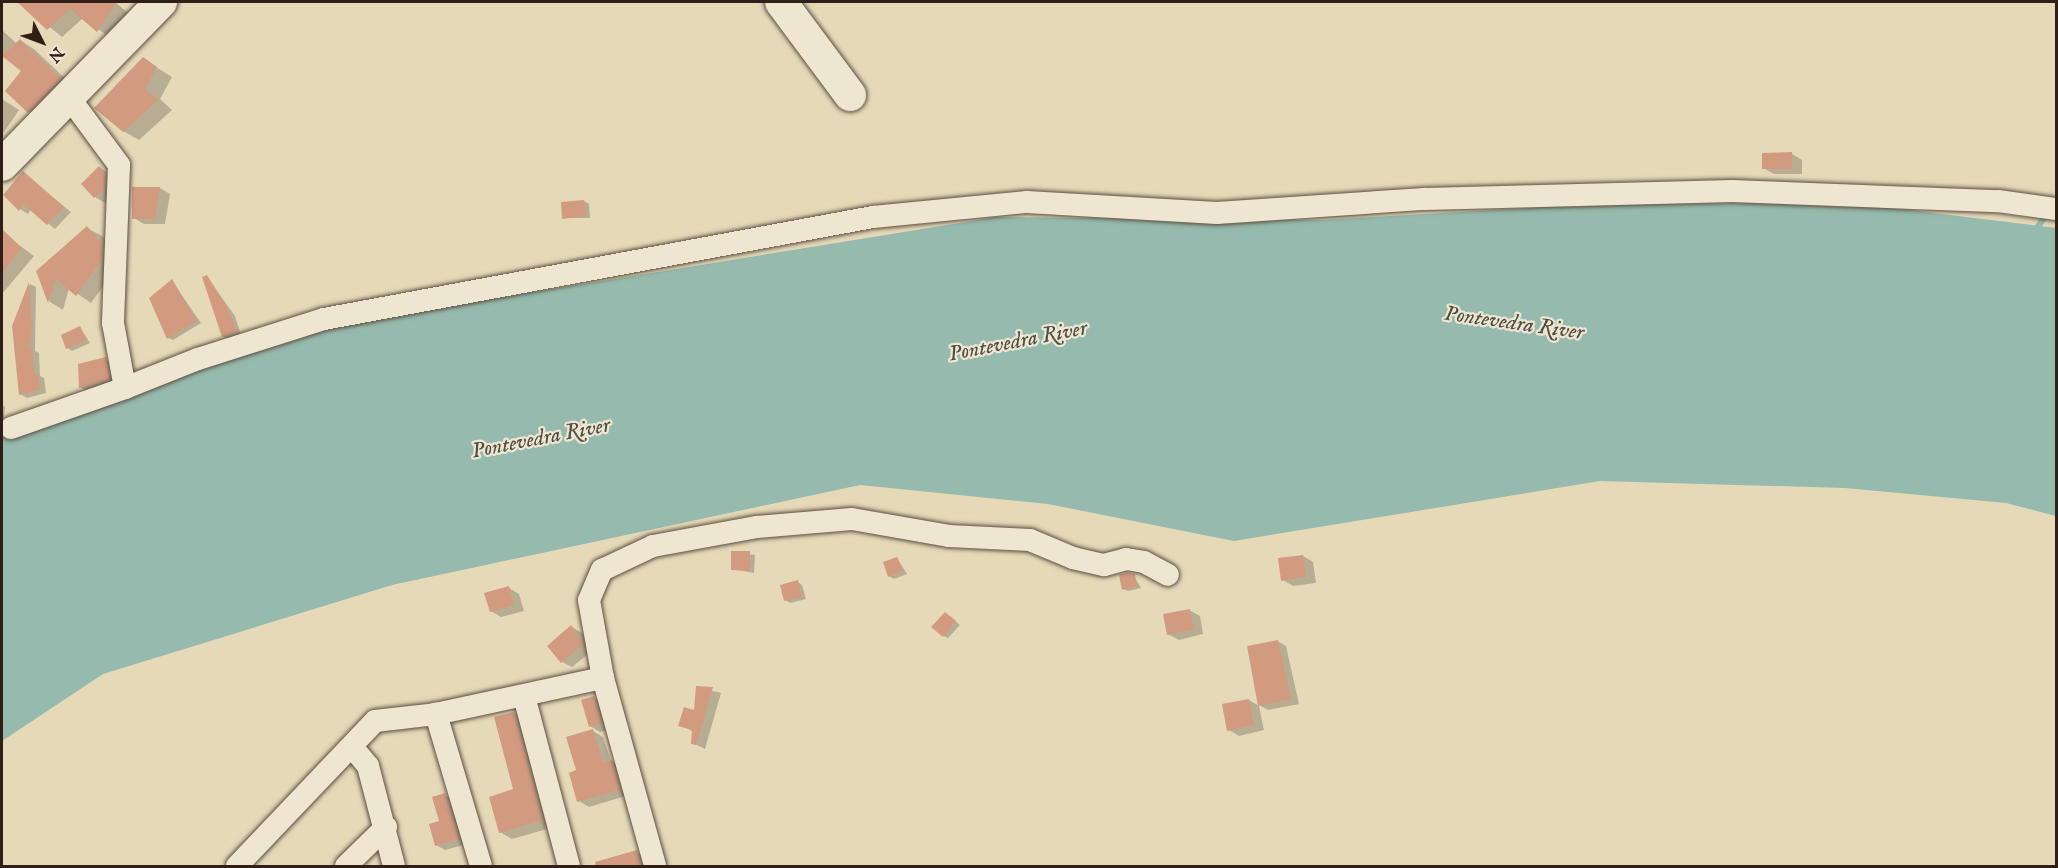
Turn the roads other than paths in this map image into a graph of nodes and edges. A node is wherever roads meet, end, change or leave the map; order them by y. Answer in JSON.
{"nodes":[{"id":1,"x":161,"y":2,"type":"edge"},
{"id":2,"x":782,"y":2,"type":"edge"},
{"id":3,"x":850,"y":95,"type":"dead end"},
{"id":4,"x":68,"y":96,"type":"junction"},
{"id":5,"x":2,"y":165,"type":"edge"},
{"id":6,"x":2056,"y":209,"type":"edge"},
{"id":7,"x":125,"y":388,"type":"junction"},
{"id":8,"x":11,"y":428,"type":"dead end"},
{"id":9,"x":1168,"y":575,"type":"dead end"},
{"id":10,"x":603,"y":678,"type":"junction"},
{"id":11,"x":524,"y":696,"type":"junction"},
{"id":12,"x":436,"y":714,"type":"junction"},
{"id":13,"x":353,"y":748,"type":"junction"},
{"id":14,"x":386,"y":827,"type":"junction"},
{"id":15,"x":237,"y":867,"type":"edge"},
{"id":16,"x":346,"y":867,"type":"edge"},
{"id":17,"x":394,"y":867,"type":"edge"},
{"id":18,"x":481,"y":867,"type":"edge"},
{"id":19,"x":569,"y":867,"type":"edge"},
{"id":20,"x":655,"y":867,"type":"edge"}],
"edges":[{"from":1,"to":4,"type":"main road"},
{"from":2,"to":3,"type":"main road"},
{"from":4,"to":5,"type":"main road"},
{"from":4,"to":7,"type":"street"},
{"from":6,"to":7,"type":"street"},
{"from":7,"to":8,"type":"street"},
{"from":9,"to":10,"type":"street"},
{"from":10,"to":11,"type":"street"},
{"from":10,"to":20,"type":"street"},
{"from":11,"to":12,"type":"street"},
{"from":11,"to":19,"type":"street"},
{"from":12,"to":13,"type":"street"},
{"from":12,"to":18,"type":"street"},
{"from":13,"to":14,"type":"street"},
{"from":13,"to":15,"type":"street"},
{"from":14,"to":16,"type":"street"},
{"from":14,"to":17,"type":"street"}]}
